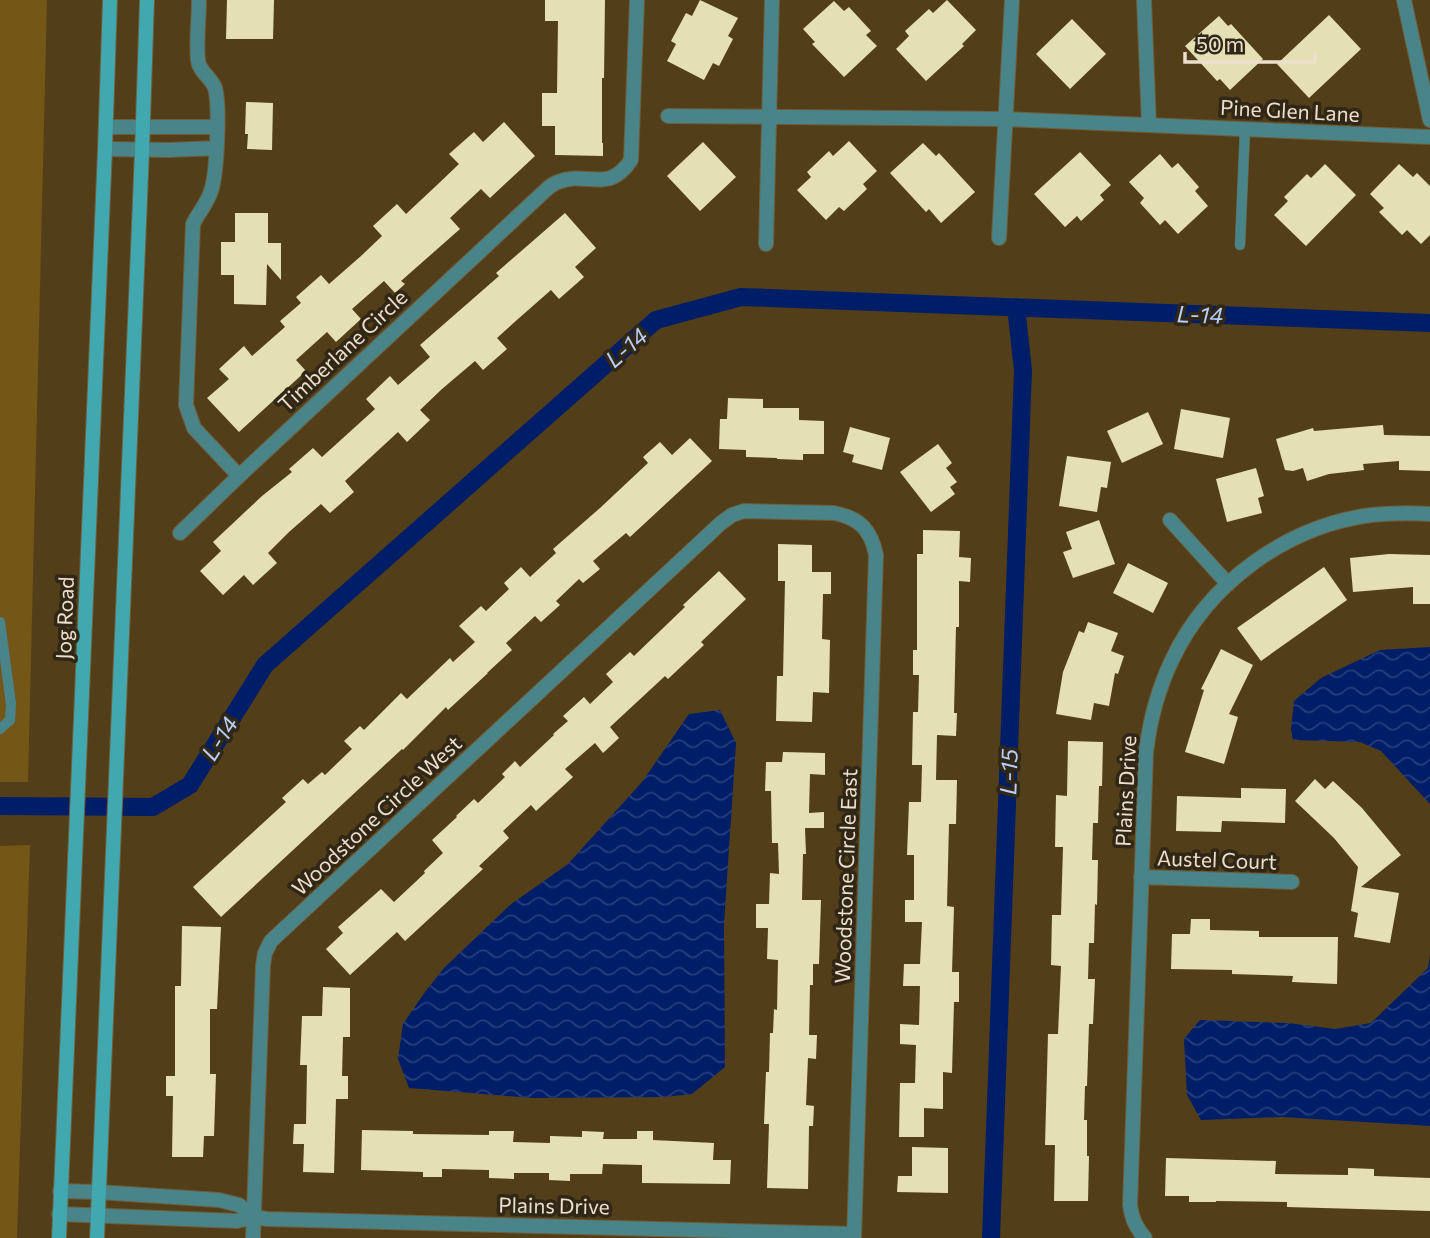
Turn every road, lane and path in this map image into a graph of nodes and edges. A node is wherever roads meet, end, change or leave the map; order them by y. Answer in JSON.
{"nodes":[{"id":1,"x":110,"y":0,"type":"edge"},
{"id":2,"x":147,"y":0,"type":"edge"},
{"id":3,"x":200,"y":0,"type":"edge"},
{"id":4,"x":637,"y":0,"type":"edge"},
{"id":5,"x":772,"y":0,"type":"edge"},
{"id":6,"x":1012,"y":0,"type":"edge"},
{"id":7,"x":1144,"y":0,"type":"edge"},
{"id":8,"x":1404,"y":0,"type":"edge"},
{"id":9,"x":668,"y":116,"type":"dead end"},
{"id":10,"x":769,"y":117,"type":"junction"},
{"id":11,"x":1006,"y":119,"type":"junction"},
{"id":12,"x":1430,"y":120,"type":"edge"},
{"id":13,"x":1149,"y":125,"type":"junction"},
{"id":14,"x":106,"y":127,"type":"junction"},
{"id":15,"x":143,"y":127,"type":"junction"},
{"id":16,"x":216,"y":127,"type":"junction"},
{"id":17,"x":1245,"y":129,"type":"junction"},
{"id":18,"x":1430,"y":137,"type":"edge"},
{"id":19,"x":217,"y":148,"type":"junction"},
{"id":20,"x":106,"y":149,"type":"junction"},
{"id":21,"x":142,"y":151,"type":"junction"},
{"id":22,"x":999,"y":238,"type":"dead end"},
{"id":23,"x":766,"y":244,"type":"dead end"},
{"id":24,"x":1240,"y":245,"type":"dead end"},
{"id":25,"x":239,"y":476,"type":"junction"},
{"id":26,"x":1430,"y":514,"type":"edge"},
{"id":27,"x":1170,"y":520,"type":"dead end"},
{"id":28,"x":858,"y":521,"type":"joint"},
{"id":29,"x":180,"y":533,"type":"dead end"},
{"id":30,"x":1228,"y":583,"type":"junction"},
{"id":31,"x":0,"y":622,"type":"edge"},
{"id":32,"x":0,"y":729,"type":"edge"},
{"id":33,"x":1141,"y":877,"type":"junction"},
{"id":34,"x":1292,"y":882,"type":"dead end"},
{"id":35,"x":60,"y":1191,"type":"junction"},
{"id":36,"x":98,"y":1192,"type":"junction"},
{"id":37,"x":59,"y":1214,"type":"junction"},
{"id":38,"x":97,"y":1216,"type":"junction"},
{"id":39,"x":254,"y":1217,"type":"junction"},
{"id":40,"x":854,"y":1236,"type":"edge"},
{"id":41,"x":59,"y":1238,"type":"edge"},
{"id":42,"x":97,"y":1238,"type":"edge"},
{"id":43,"x":253,"y":1238,"type":"edge"},
{"id":44,"x":1146,"y":1238,"type":"edge"}],
"edges":[{"from":1,"to":14,"type":"main road","name":"Jog Road"},
{"from":2,"to":15,"type":"main road"},
{"from":3,"to":16,"type":"street"},
{"from":4,"to":25,"type":"street","name":"Timberlane Circle"},
{"from":5,"to":10,"type":"street"},
{"from":6,"to":11,"type":"street"},
{"from":7,"to":13,"type":"street"},
{"from":8,"to":12,"type":"street"},
{"from":9,"to":10,"type":"street","name":"Pine Glen Lane"},
{"from":10,"to":11,"type":"street","name":"Pine Glen Lane"},
{"from":10,"to":23,"type":"street"},
{"from":11,"to":13,"type":"street","name":"Pine Glen Lane"},
{"from":11,"to":22,"type":"street"},
{"from":13,"to":17,"type":"street","name":"Pine Glen Lane"},
{"from":14,"to":15,"type":"street"},
{"from":14,"to":20,"type":"main road","name":"Jog Road"},
{"from":15,"to":16,"type":"street"},
{"from":15,"to":21,"type":"main road"},
{"from":16,"to":19,"type":"street"},
{"from":17,"to":18,"type":"street","name":"Pine Glen Lane"},
{"from":17,"to":24,"type":"lane"},
{"from":19,"to":21,"type":"street"},
{"from":19,"to":25,"type":"street"},
{"from":20,"to":21,"type":"street"},
{"from":20,"to":35,"type":"main road","name":"Jog Road"},
{"from":21,"to":36,"type":"main road"},
{"from":25,"to":29,"type":"street","name":"Timberlane Circle"},
{"from":26,"to":30,"type":"street","name":"Plains Drive"},
{"from":27,"to":30,"type":"street"},
{"from":28,"to":39,"type":"street","name":"Woodstone Circle West"},
{"from":28,"to":40,"type":"street","name":"Woodstone Circle East"},
{"from":30,"to":33,"type":"street","name":"Plains Drive"},
{"from":31,"to":32,"type":"lane"},
{"from":33,"to":34,"type":"street","name":"Austel Court"},
{"from":33,"to":44,"type":"street","name":"Plains Drive"},
{"from":35,"to":36,"type":"street","name":"Plains Drive"},
{"from":35,"to":37,"type":"main road","name":"Jog Road"},
{"from":36,"to":38,"type":"main road"},
{"from":36,"to":39,"type":"street","name":"Plains Drive"},
{"from":37,"to":38,"type":"street","name":"Plains Drive"},
{"from":37,"to":41,"type":"main road","name":"Jog Road"},
{"from":38,"to":39,"type":"street","name":"Plains Drive"},
{"from":38,"to":42,"type":"main road"},
{"from":39,"to":40,"type":"street","name":"Plains Drive"},
{"from":39,"to":43,"type":"street","name":"Woodstone Circle West"}]}
